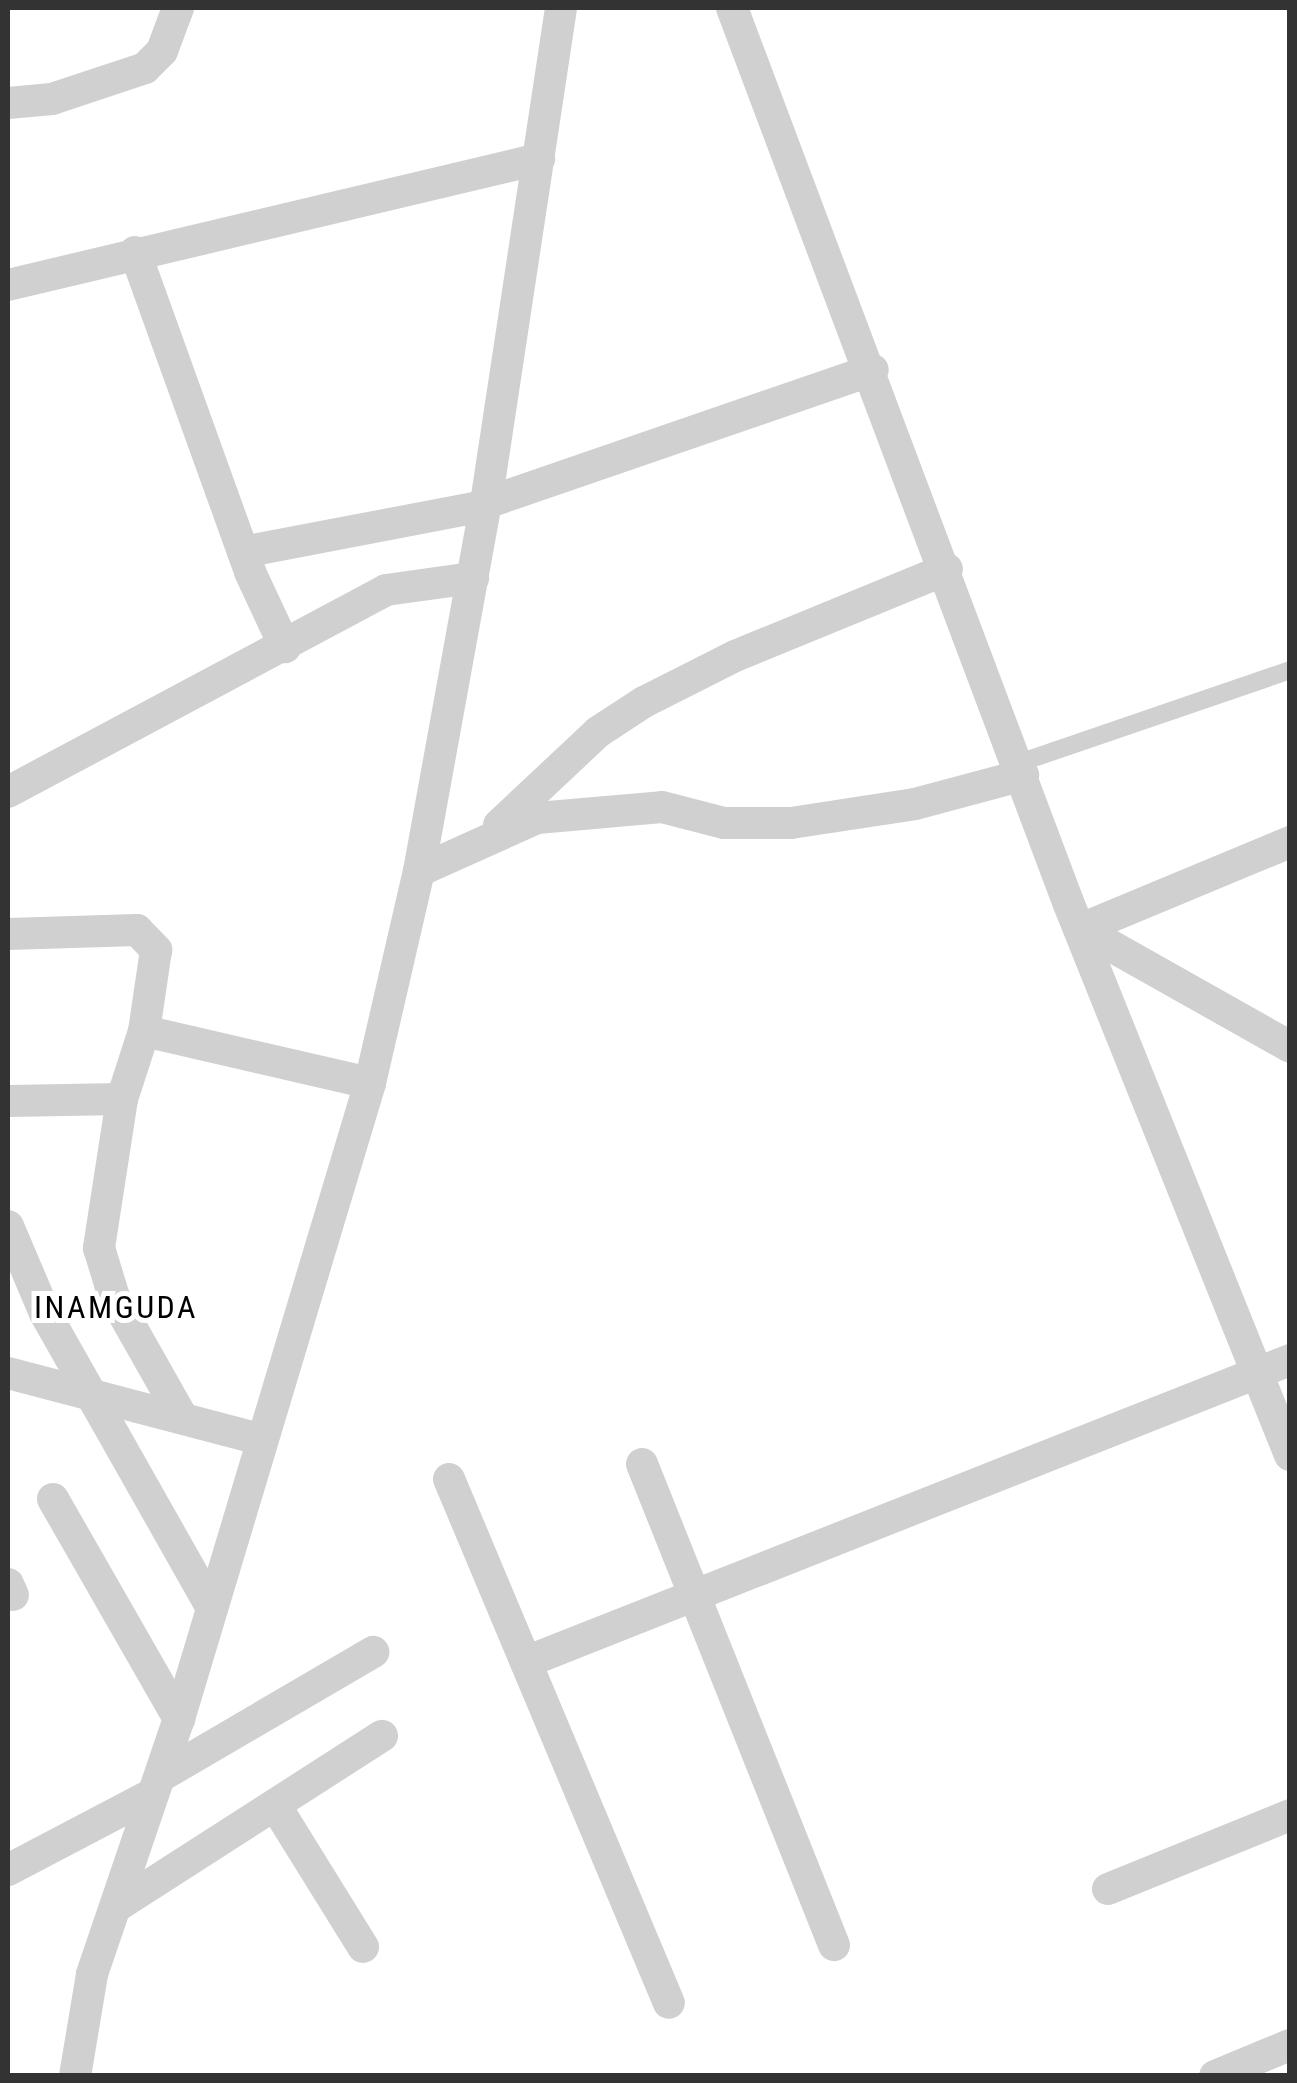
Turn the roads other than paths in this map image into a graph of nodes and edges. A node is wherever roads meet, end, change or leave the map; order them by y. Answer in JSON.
{"nodes":[{"id":1,"x":178,"y":8,"type":"edge"},
{"id":2,"x":561,"y":8,"type":"edge"},
{"id":3,"x":732,"y":8,"type":"edge"},
{"id":4,"x":8,"y":103,"type":"edge"},
{"id":5,"x":538,"y":159,"type":"junction"},
{"id":6,"x":135,"y":252,"type":"junction"},
{"id":7,"x":8,"y":285,"type":"edge"},
{"id":8,"x":873,"y":370,"type":"junction"},
{"id":9,"x":486,"y":504,"type":"junction"},
{"id":10,"x":243,"y":552,"type":"junction"},
{"id":11,"x":947,"y":569,"type":"junction"},
{"id":12,"x":473,"y":578,"type":"junction"},
{"id":13,"x":285,"y":647,"type":"junction"},
{"id":14,"x":1290,"y":670,"type":"edge"},
{"id":15,"x":1021,"y":769,"type":"junction"},
{"id":16,"x":8,"y":792,"type":"edge"},
{"id":17,"x":488,"y":834,"type":"junction"},
{"id":18,"x":1290,"y":842,"type":"edge"},
{"id":19,"x":419,"y":870,"type":"junction"},
{"id":20,"x":1075,"y":915,"type":"junction"},
{"id":21,"x":8,"y":934,"type":"edge"},
{"id":22,"x":144,"y":1030,"type":"junction"},
{"id":23,"x":1290,"y":1047,"type":"edge"},
{"id":24,"x":370,"y":1083,"type":"junction"},
{"id":25,"x":122,"y":1098,"type":"junction"},
{"id":26,"x":8,"y":1100,"type":"edge"},
{"id":27,"x":8,"y":1226,"type":"edge"},
{"id":28,"x":1290,"y":1360,"type":"edge"},
{"id":29,"x":1258,"y":1372,"type":"junction"},
{"id":30,"x":8,"y":1373,"type":"edge"},
{"id":31,"x":94,"y":1399,"type":"junction"},
{"id":32,"x":182,"y":1418,"type":"junction"},
{"id":33,"x":260,"y":1439,"type":"junction"},
{"id":34,"x":1290,"y":1454,"type":"edge"},
{"id":35,"x":642,"y":1464,"type":"dead end"},
{"id":36,"x":449,"y":1479,"type":"dead end"},
{"id":37,"x":52,"y":1499,"type":"dead end"},
{"id":38,"x":698,"y":1594,"type":"junction"},
{"id":39,"x":210,"y":1606,"type":"junction"},
{"id":40,"x":373,"y":1652,"type":"dead end"},
{"id":41,"x":526,"y":1662,"type":"junction"},
{"id":42,"x":179,"y":1719,"type":"junction"},
{"id":43,"x":382,"y":1736,"type":"dead end"},
{"id":44,"x":157,"y":1785,"type":"junction"},
{"id":45,"x":275,"y":1805,"type":"junction"},
{"id":46,"x":1290,"y":1814,"type":"edge"},
{"id":47,"x":8,"y":1870,"type":"edge"},
{"id":48,"x":1108,"y":1889,"type":"dead end"},
{"id":49,"x":117,"y":1906,"type":"junction"},
{"id":50,"x":834,"y":1945,"type":"dead end"},
{"id":51,"x":363,"y":1947,"type":"dead end"},
{"id":52,"x":668,"y":2003,"type":"dead end"},
{"id":53,"x":1290,"y":2045,"type":"edge"},
{"id":54,"x":75,"y":2076,"type":"edge"},
{"id":55,"x":1214,"y":2076,"type":"edge"}],
"edges":[{"from":1,"to":4,"type":"street"},
{"from":2,"to":5,"type":"street"},
{"from":3,"to":8,"type":"street"},
{"from":5,"to":6,"type":"street"},
{"from":5,"to":9,"type":"street"},
{"from":6,"to":7,"type":"street"},
{"from":6,"to":10,"type":"street"},
{"from":8,"to":9,"type":"street"},
{"from":8,"to":11,"type":"street"},
{"from":9,"to":10,"type":"street"},
{"from":9,"to":12,"type":"street"},
{"from":10,"to":13,"type":"street"},
{"from":11,"to":15,"type":"street"},
{"from":11,"to":17,"type":"street"},
{"from":12,"to":13,"type":"street"},
{"from":12,"to":19,"type":"street"},
{"from":13,"to":16,"type":"street"},
{"from":14,"to":15,"type":"lane"},
{"from":15,"to":17,"type":"street"},
{"from":15,"to":20,"type":"street"},
{"from":17,"to":19,"type":"street"},
{"from":18,"to":20,"type":"street"},
{"from":19,"to":24,"type":"street"},
{"from":20,"to":23,"type":"street"},
{"from":20,"to":29,"type":"street"},
{"from":21,"to":22,"type":"street"},
{"from":22,"to":24,"type":"street"},
{"from":22,"to":25,"type":"street"},
{"from":24,"to":33,"type":"street"},
{"from":25,"to":26,"type":"street"},
{"from":25,"to":32,"type":"street"},
{"from":27,"to":31,"type":"street"},
{"from":28,"to":29,"type":"street"},
{"from":29,"to":34,"type":"street"},
{"from":29,"to":38,"type":"street"},
{"from":30,"to":31,"type":"street"},
{"from":31,"to":32,"type":"street"},
{"from":31,"to":39,"type":"street"},
{"from":32,"to":33,"type":"street"},
{"from":33,"to":39,"type":"street"},
{"from":35,"to":38,"type":"street"},
{"from":36,"to":41,"type":"street"},
{"from":37,"to":42,"type":"street"},
{"from":38,"to":41,"type":"street"},
{"from":38,"to":50,"type":"street"},
{"from":39,"to":42,"type":"street"},
{"from":40,"to":44,"type":"street"},
{"from":41,"to":52,"type":"street"},
{"from":42,"to":44,"type":"street"},
{"from":43,"to":45,"type":"street"},
{"from":44,"to":47,"type":"street"},
{"from":44,"to":49,"type":"street"},
{"from":45,"to":49,"type":"street"},
{"from":45,"to":51,"type":"street"},
{"from":46,"to":48,"type":"street"},
{"from":49,"to":54,"type":"street"},
{"from":53,"to":55,"type":"street"}]}
